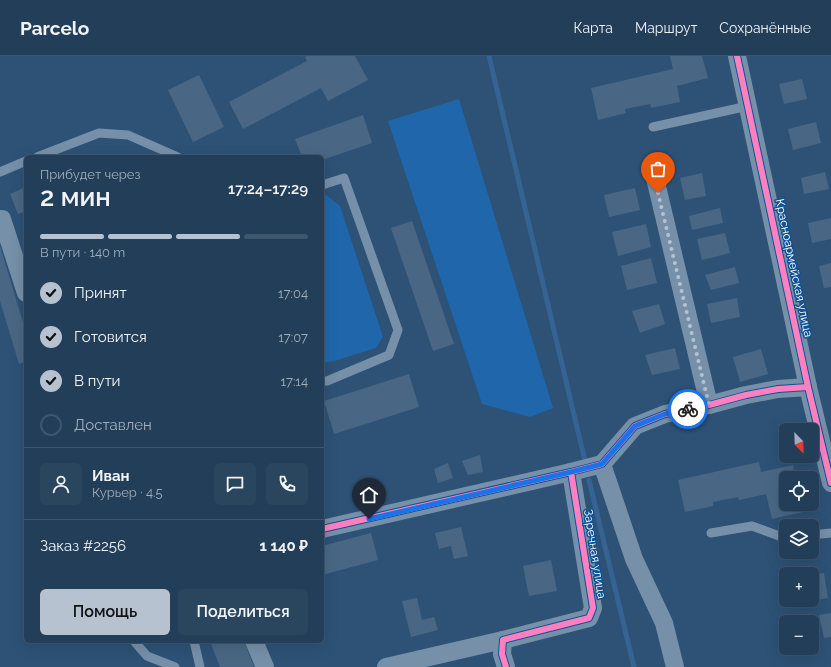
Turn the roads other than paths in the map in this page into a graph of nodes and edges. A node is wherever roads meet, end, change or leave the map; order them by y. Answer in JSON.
{"nodes":[{"id":1,"x":737,"y":56,"type":"edge"},
{"id":2,"x":748,"y":106,"type":"junction"},
{"id":3,"x":654,"y":127,"type":"dead end"},
{"id":4,"x":42,"y":155,"type":"edge"},
{"id":5,"x":173,"y":155,"type":"edge"},
{"id":6,"x":24,"y":163,"type":"edge"},
{"id":7,"x":0,"y":172,"type":"edge"},
{"id":8,"x":654,"y":178,"type":"dead end"},
{"id":9,"x":324,"y":184,"type":"edge"},
{"id":10,"x":0,"y":219,"type":"edge"},
{"id":11,"x":24,"y":286,"type":"edge"},
{"id":12,"x":324,"y":381,"type":"edge"},
{"id":13,"x":808,"y":387,"type":"junction"},
{"id":14,"x":709,"y":405,"type":"junction"},
{"id":15,"x":602,"y":464,"type":"junction"},
{"id":16,"x":571,"y":472,"type":"junction"},
{"id":17,"x":831,"y":483,"type":"edge"},
{"id":18,"x":324,"y":530,"type":"edge"},
{"id":19,"x":711,"y":533,"type":"dead end"},
{"id":20,"x":831,"y":533,"type":"edge"},
{"id":21,"x":819,"y":534,"type":"edge"},
{"id":22,"x":779,"y":536,"type":"edge"},
{"id":23,"x":503,"y":640,"type":"junction"},
{"id":24,"x":136,"y":643,"type":"edge"},
{"id":25,"x":194,"y":643,"type":"edge"},
{"id":26,"x":255,"y":643,"type":"edge"},
{"id":27,"x":175,"y":667,"type":"edge"},
{"id":28,"x":200,"y":667,"type":"edge"},
{"id":29,"x":265,"y":667,"type":"edge"},
{"id":30,"x":386,"y":667,"type":"edge"},
{"id":31,"x":506,"y":667,"type":"edge"},
{"id":32,"x":675,"y":667,"type":"edge"}],
"edges":[{"from":1,"to":2,"type":"street","name":"Красноармейская улица"},
{"from":2,"to":3,"type":"lane"},
{"from":2,"to":13,"type":"street","name":"Красноармейская улица"},
{"from":4,"to":5,"type":"lane"},
{"from":6,"to":7,"type":"lane"},
{"from":8,"to":14,"type":"street"},
{"from":9,"to":12,"type":"lane"},
{"from":10,"to":11,"type":"street"},
{"from":13,"to":14,"type":"street"},
{"from":13,"to":17,"type":"street","name":"Красноармейская улица"},
{"from":14,"to":15,"type":"street"},
{"from":15,"to":16,"type":"street"},
{"from":15,"to":32,"type":"street"},
{"from":16,"to":18,"type":"street"},
{"from":16,"to":23,"type":"street","name":"Заречная улица"},
{"from":19,"to":22,"type":"lane"},
{"from":20,"to":21,"type":"lane"},
{"from":23,"to":30,"type":"street"},
{"from":23,"to":31,"type":"street"},
{"from":24,"to":27,"type":"lane"},
{"from":25,"to":28,"type":"lane"},
{"from":26,"to":29,"type":"street"}]}
